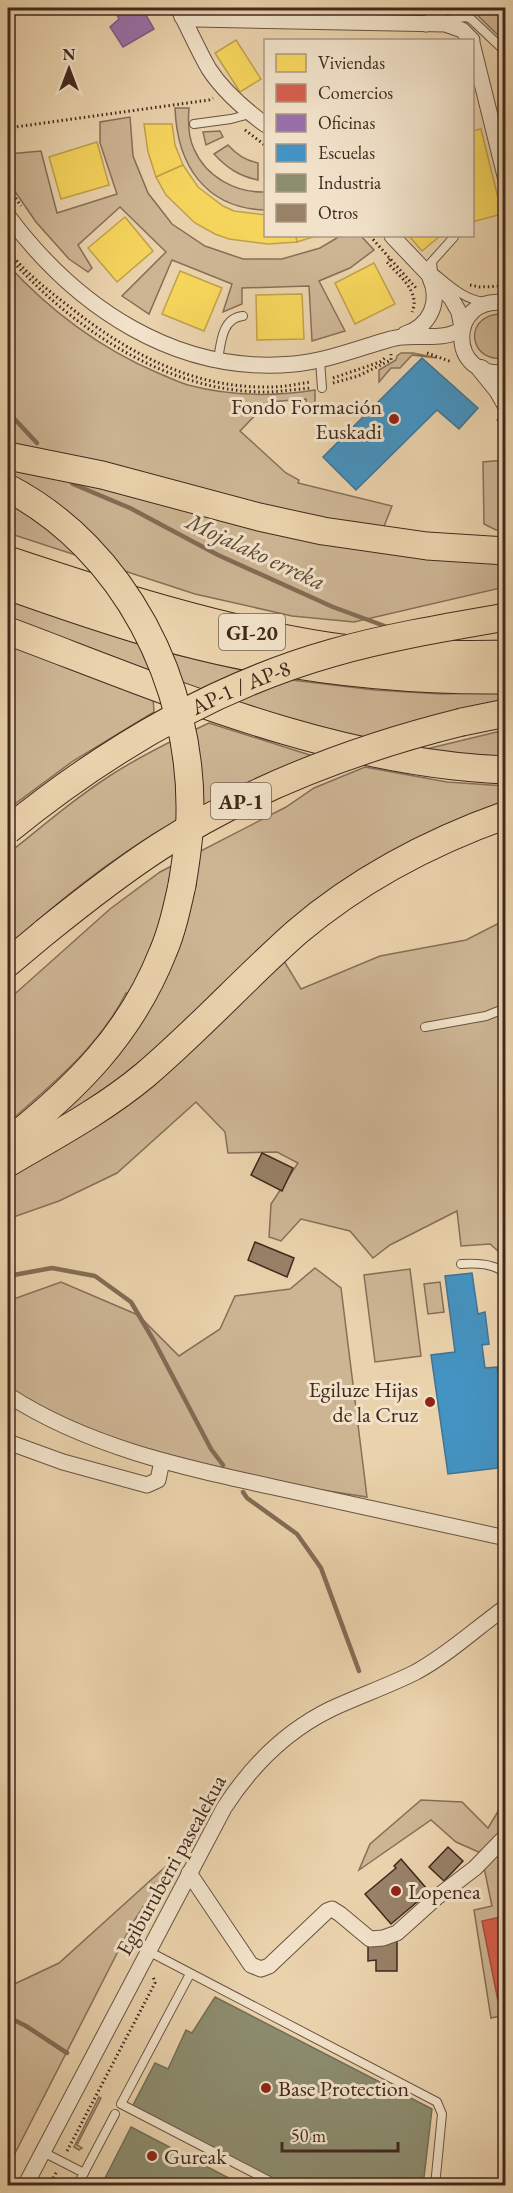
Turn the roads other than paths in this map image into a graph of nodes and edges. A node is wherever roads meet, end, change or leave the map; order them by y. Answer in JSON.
{"nodes":[{"id":1,"x":368,"y":8,"type":"edge"},
{"id":2,"x":442,"y":8,"type":"edge"},
{"id":3,"x":180,"y":12,"type":"edge"},
{"id":4,"x":374,"y":22,"type":"junction"},
{"id":5,"x":426,"y":24,"type":"junction"},
{"id":6,"x":470,"y":39,"type":"edge"},
{"id":7,"x":474,"y":50,"type":"edge"},
{"id":8,"x":506,"y":52,"type":"edge"},
{"id":9,"x":250,"y":114,"type":"junction"},
{"id":10,"x":194,"y":124,"type":"dead end"},
{"id":11,"x":264,"y":124,"type":"edge"},
{"id":12,"x":506,"y":180,"type":"edge"},
{"id":13,"x":8,"y":216,"type":"edge"},
{"id":14,"x":393,"y":237,"type":"edge"},
{"id":15,"x":454,"y":237,"type":"edge"},
{"id":16,"x":428,"y":269,"type":"junction"},
{"id":17,"x":490,"y":303,"type":"junction"},
{"id":18,"x":506,"y":303,"type":"edge"},
{"id":19,"x":243,"y":316,"type":"dead end"},
{"id":20,"x":462,"y":328,"type":"junction"},
{"id":21,"x":397,"y":344,"type":"junction"},
{"id":22,"x":320,"y":360,"type":"junction"},
{"id":23,"x":218,"y":362,"type":"junction"},
{"id":24,"x":481,"y":369,"type":"junction"},
{"id":25,"x":506,"y":372,"type":"edge"},
{"id":26,"x":322,"y":388,"type":"dead end"},
{"id":27,"x":501,"y":408,"type":"edge"},
{"id":28,"x":8,"y":456,"type":"edge"},
{"id":29,"x":8,"y":488,"type":"edge"},
{"id":30,"x":506,"y":551,"type":"edge"},
{"id":31,"x":8,"y":560,"type":"edge"},
{"id":32,"x":8,"y":586,"type":"edge"},
{"id":33,"x":506,"y":603,"type":"edge"},
{"id":34,"x":506,"y":617,"type":"edge"},
{"id":35,"x":8,"y":631,"type":"edge"},
{"id":36,"x":333,"y":653,"type":"junction"},
{"id":37,"x":506,"y":654,"type":"edge"},
{"id":38,"x":506,"y":680,"type":"edge"},
{"id":39,"x":506,"y":713,"type":"edge"},
{"id":40,"x":506,"y":770,"type":"edge"},
{"id":41,"x":506,"y":815,"type":"edge"},
{"id":42,"x":8,"y":830,"type":"edge"},
{"id":43,"x":8,"y":963,"type":"edge"},
{"id":44,"x":506,"y":1008,"type":"edge"},
{"id":45,"x":425,"y":1027,"type":"dead end"},
{"id":46,"x":8,"y":1142,"type":"edge"},
{"id":47,"x":8,"y":1163,"type":"edge"},
{"id":48,"x":461,"y":1264,"type":"dead end"},
{"id":49,"x":506,"y":1274,"type":"edge"},
{"id":50,"x":8,"y":1395,"type":"edge"},
{"id":51,"x":8,"y":1442,"type":"edge"},
{"id":52,"x":162,"y":1461,"type":"junction"},
{"id":53,"x":506,"y":1538,"type":"edge"},
{"id":54,"x":505,"y":1607,"type":"edge"},
{"id":55,"x":506,"y":1836,"type":"edge"},
{"id":56,"x":189,"y":1873,"type":"junction"},
{"id":57,"x":155,"y":1954,"type":"junction"},
{"id":58,"x":190,"y":1974,"type":"junction"},
{"id":59,"x":115,"y":2114,"type":"dead end"},
{"id":60,"x":43,"y":2152,"type":"junction"},
{"id":61,"x":84,"y":2173,"type":"junction"},
{"id":62,"x":25,"y":2186,"type":"edge"},
{"id":63,"x":77,"y":2186,"type":"edge"},
{"id":64,"x":279,"y":2186,"type":"edge"},
{"id":65,"x":435,"y":2186,"type":"edge"}],
"edges":[{"from":1,"to":4,"type":"lane"},
{"from":2,"to":5,"type":"street"},
{"from":3,"to":4,"type":"street"},
{"from":3,"to":9,"type":"street"},
{"from":4,"to":5,"type":"street"},
{"from":5,"to":6,"type":"street"},
{"from":5,"to":8,"type":"lane"},
{"from":7,"to":12,"type":"street"},
{"from":9,"to":10,"type":"lane"},
{"from":9,"to":11,"type":"street"},
{"from":13,"to":23,"type":"street"},
{"from":14,"to":16,"type":"street"},
{"from":15,"to":16,"type":"lane"},
{"from":16,"to":17,"type":"lane"},
{"from":16,"to":20,"type":"street"},
{"from":16,"to":21,"type":"street"},
{"from":17,"to":18,"type":"street"},
{"from":17,"to":20,"type":"street"},
{"from":19,"to":23,"type":"lane"},
{"from":20,"to":21,"type":"street"},
{"from":20,"to":24,"type":"street"},
{"from":21,"to":22,"type":"street"},
{"from":22,"to":23,"type":"street"},
{"from":22,"to":26,"type":"lane"},
{"from":24,"to":25,"type":"street"},
{"from":24,"to":27,"type":"street"},
{"from":28,"to":30,"type":"highway"},
{"from":29,"to":46,"type":"highway","bridge":true},
{"from":31,"to":37,"type":"highway","number":"GI-20"},
{"from":32,"to":38,"type":"highway","number":"GI-20"},
{"from":33,"to":36,"type":"highway","bridge":true},
{"from":34,"to":36,"type":"highway","name":"AP-1 / AP-8","bridge":true},
{"from":35,"to":40,"type":"highway"},
{"from":36,"to":42,"type":"highway","name":"AP-1 / AP-8","bridge":true},
{"from":39,"to":43,"type":"highway","number":"AP-1","bridge":true},
{"from":41,"to":47,"type":"highway"},
{"from":44,"to":45,"type":"lane"},
{"from":48,"to":49,"type":"lane"},
{"from":50,"to":52,"type":"street"},
{"from":51,"to":52,"type":"street"},
{"from":52,"to":53,"type":"street"},
{"from":54,"to":56,"type":"street","name":"Egiburuberri pasealekua"},
{"from":55,"to":56,"type":"street"},
{"from":56,"to":57,"type":"street","name":"Egiburuberri pasealekua"},
{"from":57,"to":58,"type":"lane"},
{"from":57,"to":60,"type":"street","name":"Egiburuberri pasealekua"},
{"from":58,"to":64,"type":"lane"},
{"from":58,"to":65,"type":"lane"},
{"from":59,"to":61,"type":"lane"},
{"from":60,"to":61,"type":"lane"},
{"from":60,"to":62,"type":"street","name":"Egiburuberri pasealekua"},
{"from":61,"to":63,"type":"lane"}]}
